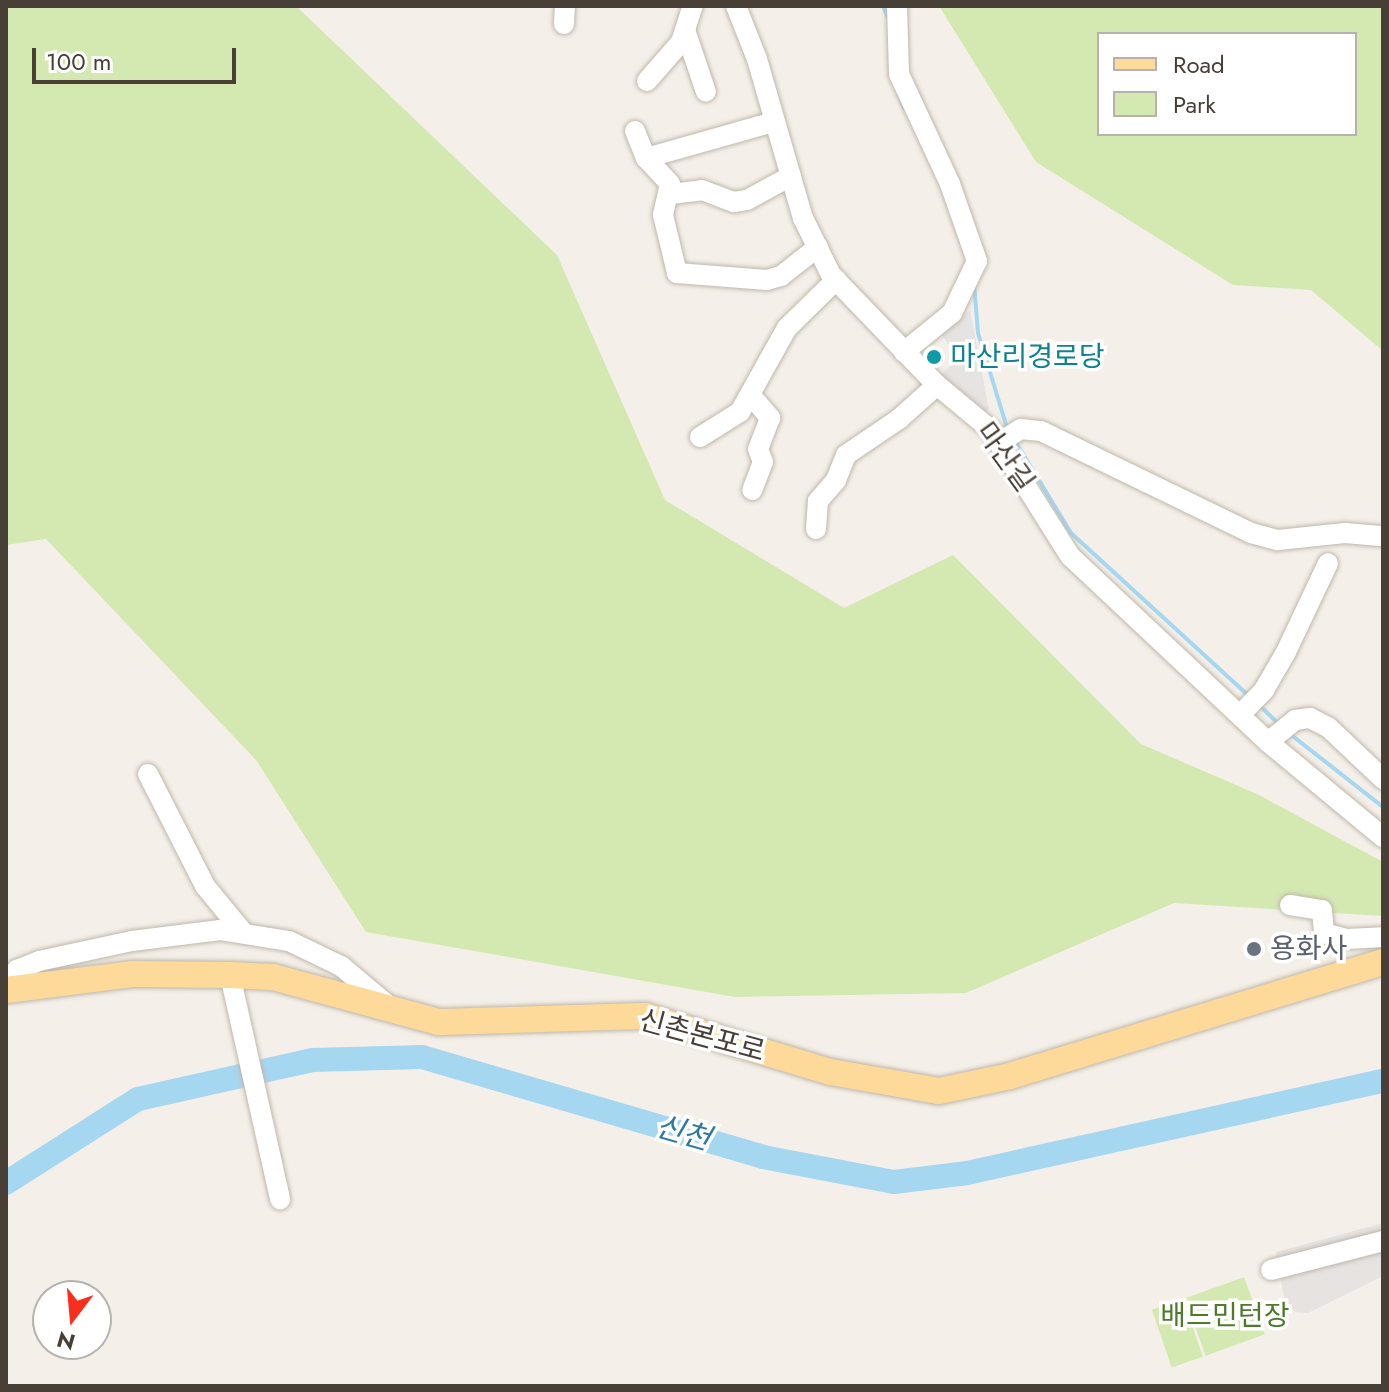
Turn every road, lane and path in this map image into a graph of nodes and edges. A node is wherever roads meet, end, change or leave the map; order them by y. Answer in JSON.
{"nodes":[{"id":1,"x":693,"y":6,"type":"edge"},
{"id":2,"x":736,"y":6,"type":"edge"},
{"id":3,"x":897,"y":6,"type":"edge"},
{"id":4,"x":685,"y":30,"type":"junction"},
{"id":5,"x":647,"y":81,"type":"dead end"},
{"id":6,"x":706,"y":92,"type":"dead end"},
{"id":7,"x":773,"y":122,"type":"junction"},
{"id":8,"x":635,"y":131,"type":"dead end"},
{"id":9,"x":646,"y":158,"type":"junction"},
{"id":10,"x":791,"y":176,"type":"junction"},
{"id":11,"x":671,"y":194,"type":"junction"},
{"id":12,"x":818,"y":247,"type":"junction"},
{"id":13,"x":836,"y":280,"type":"junction"},
{"id":14,"x":904,"y":352,"type":"junction"},
{"id":15,"x":937,"y":385,"type":"junction"},
{"id":16,"x":752,"y":397,"type":"junction"},
{"id":17,"x":1010,"y":436,"type":"junction"},
{"id":18,"x":700,"y":437,"type":"dead end"},
{"id":19,"x":752,"y":490,"type":"dead end"},
{"id":20,"x":816,"y":529,"type":"dead end"},
{"id":21,"x":1383,"y":536,"type":"edge"},
{"id":22,"x":1328,"y":563,"type":"dead end"},
{"id":23,"x":1245,"y":711,"type":"junction"},
{"id":24,"x":1273,"y":738,"type":"junction"},
{"id":25,"x":148,"y":774,"type":"dead end"},
{"id":26,"x":1383,"y":779,"type":"edge"},
{"id":27,"x":1383,"y":837,"type":"edge"},
{"id":28,"x":1290,"y":905,"type":"dead end"},
{"id":29,"x":242,"y":931,"type":"junction"},
{"id":30,"x":1383,"y":937,"type":"edge"},
{"id":31,"x":1383,"y":962,"type":"edge"},
{"id":32,"x":230,"y":975,"type":"junction"},
{"id":33,"x":6,"y":988,"type":"edge"},
{"id":34,"x":393,"y":1009,"type":"junction"},
{"id":35,"x":280,"y":1199,"type":"dead end"},
{"id":36,"x":1383,"y":1241,"type":"edge"},
{"id":37,"x":1271,"y":1270,"type":"dead end"}],
"edges":[{"from":1,"to":4,"type":"street"},
{"from":2,"to":7,"type":"street","name":"마산길"},
{"from":3,"to":14,"type":"street"},
{"from":4,"to":5,"type":"street"},
{"from":4,"to":6,"type":"street"},
{"from":7,"to":9,"type":"street"},
{"from":7,"to":10,"type":"street","name":"마산길"},
{"from":8,"to":9,"type":"street"},
{"from":9,"to":11,"type":"street"},
{"from":10,"to":11,"type":"street"},
{"from":10,"to":12,"type":"street","name":"마산길"},
{"from":11,"to":12,"type":"street"},
{"from":12,"to":13,"type":"street","name":"마산길"},
{"from":13,"to":14,"type":"street","name":"마산길"},
{"from":13,"to":16,"type":"street"},
{"from":14,"to":15,"type":"street","name":"마산길"},
{"from":15,"to":17,"type":"street","name":"마산길"},
{"from":15,"to":20,"type":"street"},
{"from":16,"to":18,"type":"street"},
{"from":16,"to":19,"type":"street"},
{"from":17,"to":21,"type":"street"},
{"from":17,"to":23,"type":"street","name":"마산길"},
{"from":22,"to":23,"type":"street"},
{"from":23,"to":24,"type":"street","name":"마산길"},
{"from":24,"to":26,"type":"street"},
{"from":24,"to":27,"type":"street","name":"마산길"},
{"from":25,"to":29,"type":"street"},
{"from":28,"to":30,"type":"street"},
{"from":29,"to":33,"type":"street"},
{"from":29,"to":34,"type":"street"},
{"from":31,"to":34,"type":"main road","name":"신촌본포로"},
{"from":32,"to":33,"type":"main road","name":"신촌본포로"},
{"from":32,"to":34,"type":"main road","name":"신촌본포로"},
{"from":32,"to":35,"type":"street"},
{"from":36,"to":37,"type":"street"}]}
